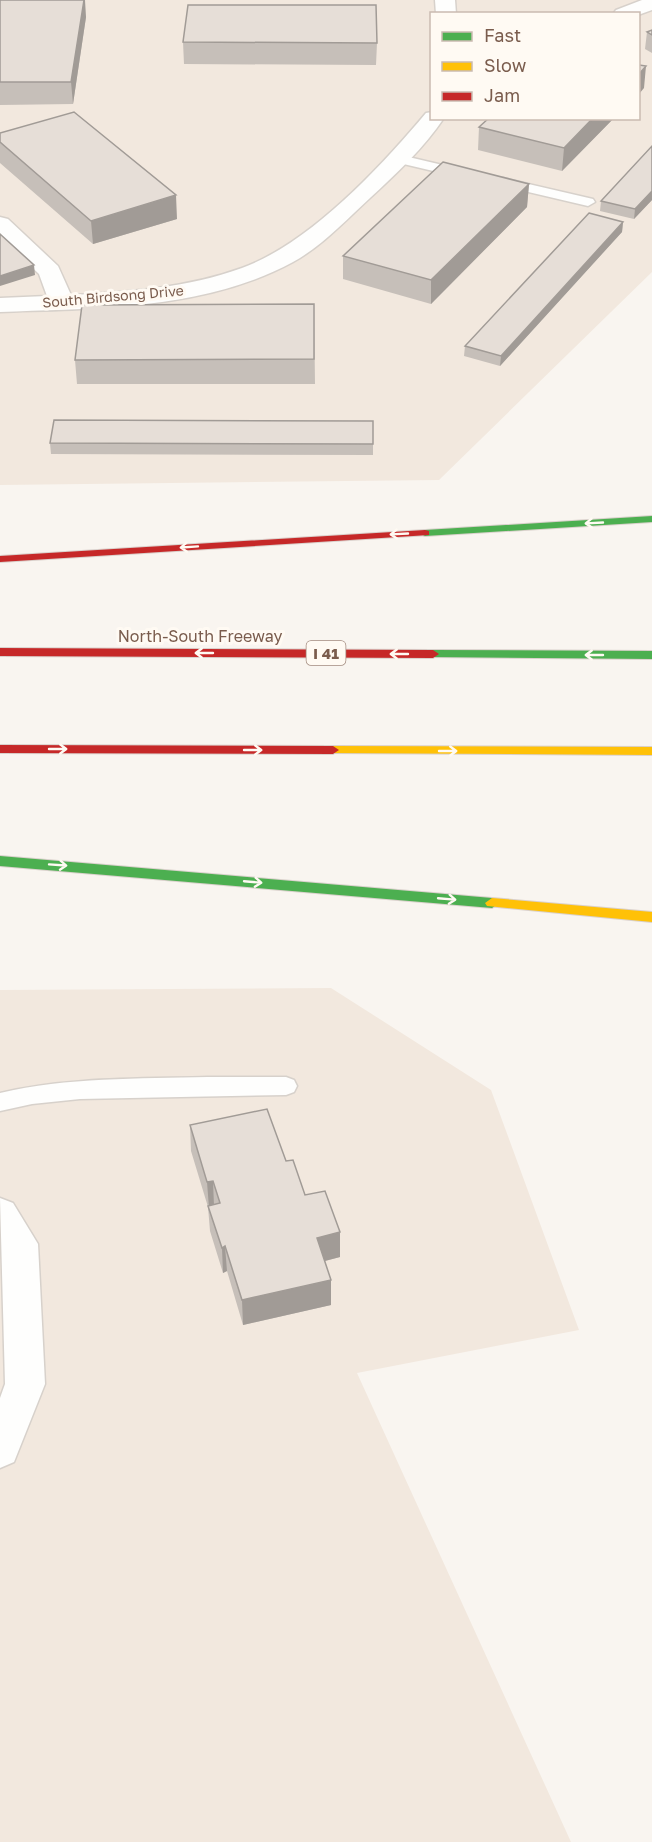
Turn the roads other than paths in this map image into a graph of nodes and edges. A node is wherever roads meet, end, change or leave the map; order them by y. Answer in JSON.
{"nodes":[{"id":1,"x":652,"y":3,"type":"edge"},
{"id":2,"x":628,"y":12,"type":"edge"},
{"id":3,"x":432,"y":120,"type":"edge"},
{"id":4,"x":400,"y":159,"type":"junction"},
{"id":5,"x":588,"y":202,"type":"dead end"},
{"id":6,"x":0,"y":224,"type":"edge"},
{"id":7,"x":62,"y":302,"type":"junction"},
{"id":8,"x":0,"y":305,"type":"edge"},
{"id":9,"x":652,"y":519,"type":"edge"},
{"id":10,"x":0,"y":559,"type":"edge"},
{"id":11,"x":0,"y":652,"type":"edge"},
{"id":12,"x":652,"y":655,"type":"edge"},
{"id":13,"x":0,"y":748,"type":"edge"},
{"id":14,"x":652,"y":752,"type":"edge"},
{"id":15,"x":0,"y":861,"type":"edge"},
{"id":16,"x":652,"y":917,"type":"edge"},
{"id":17,"x":286,"y":1086,"type":"dead end"},
{"id":18,"x":0,"y":1102,"type":"edge"},
{"id":19,"x":10,"y":1229,"type":"edge"},
{"id":20,"x":0,"y":1450,"type":"edge"}],
"edges":[{"from":1,"to":2,"type":"street"},
{"from":3,"to":4,"type":"street","name":"South Birdsong Drive"},
{"from":4,"to":5,"type":"lane"},
{"from":4,"to":7,"type":"street","name":"South Birdsong Drive"},
{"from":6,"to":7,"type":"street"},
{"from":7,"to":8,"type":"street","name":"South Birdsong Drive"},
{"from":9,"to":10,"type":"highway","one_way":true},
{"from":12,"to":11,"type":"highway","name":"North-South Freeway","number":"I 41","one_way":true},
{"from":13,"to":14,"type":"highway","one_way":true},
{"from":15,"to":16,"type":"highway","one_way":true},
{"from":17,"to":18,"type":"lane"},
{"from":19,"to":20,"type":"street"}]}
